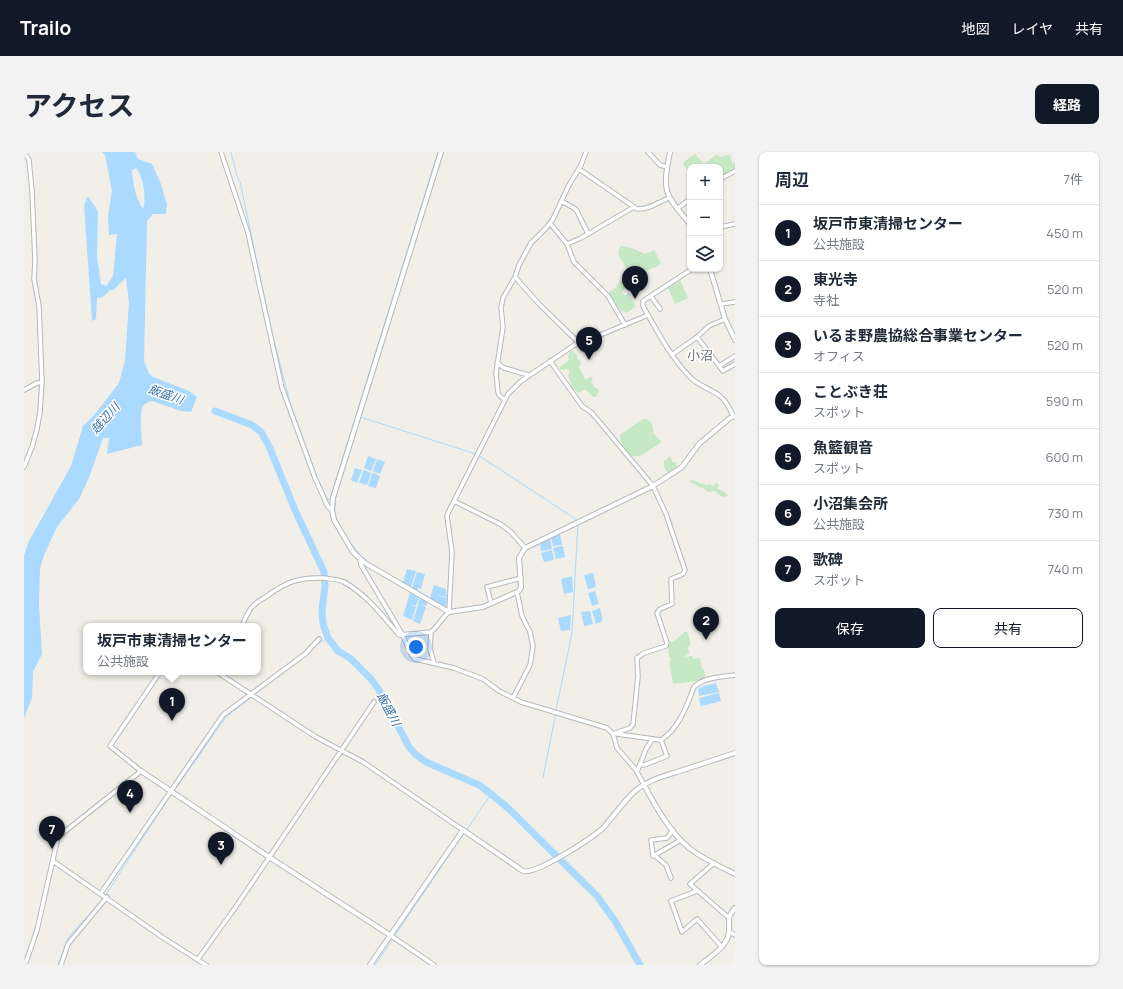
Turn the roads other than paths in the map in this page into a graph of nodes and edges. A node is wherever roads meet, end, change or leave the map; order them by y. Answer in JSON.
{"nodes":[{"id":1,"x":24,"y":152,"type":"edge"},
{"id":2,"x":221,"y":152,"type":"edge"},
{"id":3,"x":441,"y":152,"type":"edge"},
{"id":4,"x":586,"y":152,"type":"edge"},
{"id":5,"x":648,"y":152,"type":"edge"},
{"id":6,"x":670,"y":152,"type":"edge"},
{"id":7,"x":667,"y":167,"type":"junction"},
{"id":8,"x":579,"y":169,"type":"junction"},
{"id":9,"x":735,"y":170,"type":"edge"},
{"id":10,"x":723,"y":177,"type":"edge"},
{"id":11,"x":669,"y":198,"type":"junction"},
{"id":12,"x":689,"y":200,"type":"edge"},
{"id":13,"x":561,"y":201,"type":"junction"},
{"id":14,"x":634,"y":206,"type":"junction"},
{"id":15,"x":677,"y":209,"type":"junction"},
{"id":16,"x":687,"y":221,"type":"edge"},
{"id":17,"x":550,"y":223,"type":"junction"},
{"id":18,"x":735,"y":224,"type":"edge"},
{"id":19,"x":723,"y":226,"type":"edge"},
{"id":20,"x":588,"y":234,"type":"junction"},
{"id":21,"x":567,"y":244,"type":"junction"},
{"id":22,"x":687,"y":272,"type":"edge"},
{"id":23,"x":711,"y":272,"type":"edge"},
{"id":24,"x":515,"y":277,"type":"junction"},
{"id":25,"x":651,"y":296,"type":"junction"},
{"id":26,"x":735,"y":302,"type":"edge"},
{"id":27,"x":720,"y":304,"type":"junction"},
{"id":28,"x":660,"y":309,"type":"dead end"},
{"id":29,"x":648,"y":315,"type":"junction"},
{"id":30,"x":725,"y":319,"type":"junction"},
{"id":31,"x":624,"y":325,"type":"junction"},
{"id":32,"x":697,"y":337,"type":"junction"},
{"id":33,"x":735,"y":340,"type":"edge"},
{"id":34,"x":579,"y":342,"type":"junction"},
{"id":35,"x":673,"y":354,"type":"junction"},
{"id":36,"x":735,"y":356,"type":"edge"},
{"id":37,"x":550,"y":361,"type":"junction"},
{"id":38,"x":497,"y":363,"type":"junction"},
{"id":39,"x":735,"y":364,"type":"edge"},
{"id":40,"x":719,"y":366,"type":"junction"},
{"id":41,"x":530,"y":375,"type":"junction"},
{"id":42,"x":42,"y":382,"type":"junction"},
{"id":43,"x":24,"y":390,"type":"edge"},
{"id":44,"x":505,"y":400,"type":"junction"},
{"id":45,"x":734,"y":416,"type":"edge"},
{"id":46,"x":24,"y":467,"type":"edge"},
{"id":47,"x":653,"y":486,"type":"junction"},
{"id":48,"x":454,"y":501,"type":"junction"},
{"id":49,"x":332,"y":510,"type":"junction"},
{"id":50,"x":525,"y":548,"type":"junction"},
{"id":51,"x":360,"y":559,"type":"junction"},
{"id":52,"x":521,"y":578,"type":"junction"},
{"id":53,"x":517,"y":592,"type":"junction"},
{"id":54,"x":491,"y":603,"type":"junction"},
{"id":55,"x":449,"y":612,"type":"junction"},
{"id":56,"x":243,"y":623,"type":"edge"},
{"id":57,"x":430,"y":632,"type":"junction"},
{"id":58,"x":402,"y":634,"type":"junction"},
{"id":59,"x":319,"y":639,"type":"dead end"},
{"id":60,"x":434,"y":663,"type":"junction"},
{"id":61,"x":158,"y":675,"type":"edge"},
{"id":62,"x":223,"y":675,"type":"edge"},
{"id":63,"x":735,"y":675,"type":"edge"},
{"id":64,"x":251,"y":695,"type":"junction"},
{"id":65,"x":513,"y":698,"type":"junction"},
{"id":66,"x":374,"y":702,"type":"dead end"},
{"id":67,"x":615,"y":734,"type":"junction"},
{"id":68,"x":652,"y":740,"type":"junction"},
{"id":69,"x":661,"y":740,"type":"junction"},
{"id":70,"x":340,"y":750,"type":"junction"},
{"id":71,"x":735,"y":752,"type":"edge"},
{"id":72,"x":640,"y":764,"type":"junction"},
{"id":73,"x":142,"y":771,"type":"junction"},
{"id":74,"x":637,"y":772,"type":"junction"},
{"id":75,"x":644,"y":785,"type":"junction"},
{"id":76,"x":171,"y":791,"type":"junction"},
{"id":77,"x":463,"y":830,"type":"junction"},
{"id":78,"x":672,"y":830,"type":"junction"},
{"id":79,"x":681,"y":840,"type":"junction"},
{"id":80,"x":654,"y":855,"type":"junction"},
{"id":81,"x":269,"y":857,"type":"junction"},
{"id":82,"x":53,"y":861,"type":"junction"},
{"id":83,"x":714,"y":863,"type":"junction"},
{"id":84,"x":735,"y":874,"type":"edge"},
{"id":85,"x":671,"y":878,"type":"dead end"},
{"id":86,"x":697,"y":891,"type":"junction"},
{"id":87,"x":101,"y":894,"type":"junction"},
{"id":88,"x":107,"y":897,"type":"junction"},
{"id":89,"x":735,"y":908,"type":"edge"},
{"id":90,"x":729,"y":918,"type":"junction"},
{"id":91,"x":729,"y":932,"type":"junction"},
{"id":92,"x":735,"y":935,"type":"edge"},
{"id":93,"x":391,"y":936,"type":"junction"},
{"id":94,"x":721,"y":946,"type":"junction"},
{"id":95,"x":25,"y":956,"type":"edge"},
{"id":96,"x":198,"y":959,"type":"junction"},
{"id":97,"x":25,"y":965,"type":"edge"},
{"id":98,"x":61,"y":965,"type":"edge"},
{"id":99,"x":206,"y":965,"type":"edge"},
{"id":100,"x":370,"y":965,"type":"edge"},
{"id":101,"x":434,"y":965,"type":"edge"},
{"id":102,"x":700,"y":965,"type":"edge"}],
"edges":[{"from":1,"to":42,"type":"street"},
{"from":2,"to":49,"type":"street"},
{"from":3,"to":49,"type":"street"},
{"from":4,"to":8,"type":"street"},
{"from":5,"to":7,"type":"street"},
{"from":6,"to":7,"type":"street"},
{"from":7,"to":11,"type":"street"},
{"from":8,"to":13,"type":"street"},
{"from":8,"to":14,"type":"street"},
{"from":9,"to":10,"type":"street"},
{"from":11,"to":14,"type":"street"},
{"from":11,"to":15,"type":"street"},
{"from":12,"to":15,"type":"street"},
{"from":13,"to":17,"type":"street"},
{"from":13,"to":20,"type":"street"},
{"from":14,"to":20,"type":"street"},
{"from":15,"to":16,"type":"street"},
{"from":17,"to":21,"type":"street"},
{"from":17,"to":24,"type":"street"},
{"from":18,"to":19,"type":"street"},
{"from":20,"to":21,"type":"street"},
{"from":21,"to":31,"type":"street"},
{"from":22,"to":25,"type":"street"},
{"from":23,"to":27,"type":"street"},
{"from":24,"to":34,"type":"street"},
{"from":24,"to":38,"type":"street"},
{"from":25,"to":28,"type":"street"},
{"from":25,"to":29,"type":"street"},
{"from":26,"to":27,"type":"street"},
{"from":27,"to":30,"type":"street"},
{"from":29,"to":31,"type":"street"},
{"from":29,"to":35,"type":"street"},
{"from":30,"to":32,"type":"street"},
{"from":30,"to":33,"type":"street"},
{"from":31,"to":34,"type":"street"},
{"from":32,"to":35,"type":"street"},
{"from":32,"to":40,"type":"street"},
{"from":34,"to":37,"type":"street"},
{"from":35,"to":45,"type":"street"},
{"from":36,"to":40,"type":"street"},
{"from":37,"to":41,"type":"street"},
{"from":37,"to":47,"type":"street"},
{"from":38,"to":41,"type":"street"},
{"from":38,"to":44,"type":"street"},
{"from":39,"to":40,"type":"street"},
{"from":41,"to":44,"type":"street"},
{"from":42,"to":43,"type":"street"},
{"from":42,"to":46,"type":"street"},
{"from":44,"to":48,"type":"street"},
{"from":45,"to":47,"type":"street"},
{"from":47,"to":50,"type":"street"},
{"from":47,"to":67,"type":"street"},
{"from":48,"to":50,"type":"street"},
{"from":48,"to":55,"type":"street"},
{"from":49,"to":51,"type":"street"},
{"from":50,"to":52,"type":"street"},
{"from":51,"to":55,"type":"street"},
{"from":51,"to":58,"type":"street"},
{"from":52,"to":53,"type":"street"},
{"from":52,"to":54,"type":"street"},
{"from":53,"to":54,"type":"street"},
{"from":53,"to":65,"type":"street"},
{"from":54,"to":55,"type":"street"},
{"from":55,"to":57,"type":"street"},
{"from":56,"to":58,"type":"street"},
{"from":57,"to":58,"type":"street"},
{"from":57,"to":60,"type":"street"},
{"from":58,"to":60,"type":"street"},
{"from":59,"to":64,"type":"street"},
{"from":60,"to":65,"type":"street"},
{"from":61,"to":73,"type":"street"},
{"from":62,"to":64,"type":"street"},
{"from":63,"to":69,"type":"street"},
{"from":64,"to":70,"type":"street"},
{"from":64,"to":76,"type":"street"},
{"from":65,"to":67,"type":"street"},
{"from":66,"to":70,"type":"street"},
{"from":67,"to":68,"type":"street"},
{"from":67,"to":74,"type":"street"},
{"from":68,"to":69,"type":"street"},
{"from":68,"to":72,"type":"street"},
{"from":69,"to":72,"type":"street"},
{"from":70,"to":77,"type":"street"},
{"from":70,"to":81,"type":"street"},
{"from":71,"to":75,"type":"street"},
{"from":72,"to":74,"type":"street"},
{"from":73,"to":76,"type":"street"},
{"from":73,"to":82,"type":"street"},
{"from":74,"to":75,"type":"street"},
{"from":75,"to":77,"type":"street"},
{"from":75,"to":78,"type":"street"},
{"from":76,"to":81,"type":"street"},
{"from":76,"to":87,"type":"street"},
{"from":77,"to":93,"type":"street"},
{"from":78,"to":79,"type":"street"},
{"from":78,"to":80,"type":"street"},
{"from":79,"to":80,"type":"street"},
{"from":79,"to":83,"type":"street"},
{"from":80,"to":85,"type":"street"},
{"from":81,"to":93,"type":"street"},
{"from":81,"to":96,"type":"street"},
{"from":82,"to":87,"type":"street"},
{"from":82,"to":95,"type":"street"},
{"from":83,"to":84,"type":"street"},
{"from":83,"to":86,"type":"street"},
{"from":86,"to":90,"type":"street"},
{"from":86,"to":94,"type":"street"},
{"from":87,"to":88,"type":"street"},
{"from":88,"to":96,"type":"street"},
{"from":88,"to":98,"type":"street"},
{"from":89,"to":90,"type":"street"},
{"from":90,"to":91,"type":"street"},
{"from":91,"to":92,"type":"street"},
{"from":91,"to":94,"type":"street"},
{"from":93,"to":100,"type":"street"},
{"from":93,"to":101,"type":"street"},
{"from":94,"to":102,"type":"street"},
{"from":95,"to":97,"type":"street"},
{"from":96,"to":99,"type":"street"}]}
